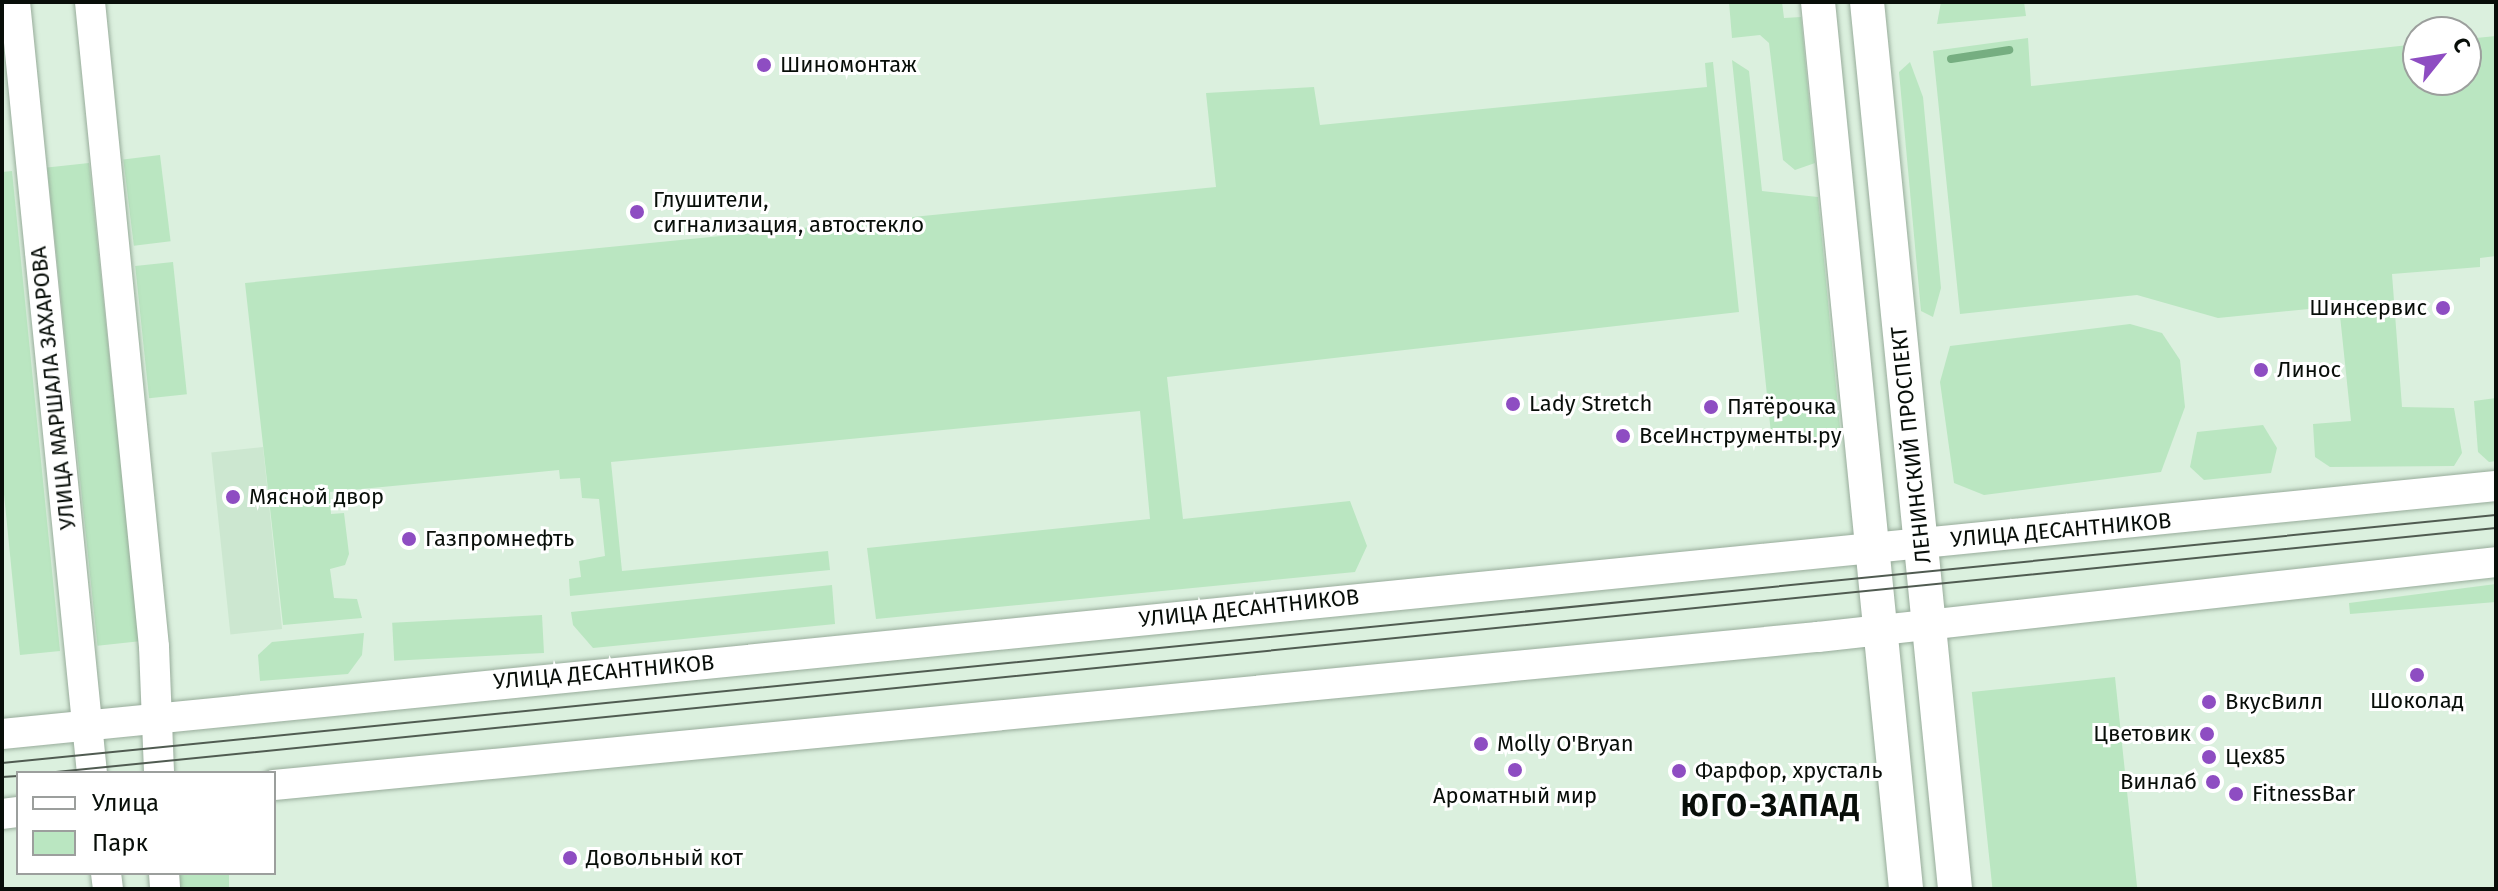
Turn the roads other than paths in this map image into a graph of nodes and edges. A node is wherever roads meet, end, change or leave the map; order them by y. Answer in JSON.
{"nodes":[{"id":1,"x":15,"y":2,"type":"edge"},
{"id":2,"x":90,"y":2,"type":"edge"},
{"id":3,"x":1818,"y":2,"type":"edge"},
{"id":4,"x":1867,"y":2,"type":"edge"},
{"id":5,"x":2496,"y":486,"type":"edge"},
{"id":6,"x":1921,"y":542,"type":"junction"},
{"id":7,"x":1872,"y":546,"type":"junction"},
{"id":8,"x":2496,"y":562,"type":"edge"},
{"id":9,"x":1929,"y":626,"type":"junction"},
{"id":10,"x":1880,"y":630,"type":"junction"},
{"id":11,"x":156,"y":717,"type":"junction"},
{"id":12,"x":85,"y":724,"type":"junction"},
{"id":13,"x":2,"y":734,"type":"edge"},
{"id":14,"x":92,"y":771,"type":"edge"},
{"id":15,"x":159,"y":771,"type":"edge"},
{"id":16,"x":276,"y":785,"type":"edge"},
{"id":17,"x":1906,"y":889,"type":"edge"},
{"id":18,"x":1955,"y":889,"type":"edge"}],
"edges":[{"from":1,"to":12,"type":"street","name":"УЛИЦА МАРШАЛА ЗАХАРОВА"},
{"from":2,"to":11,"type":"street"},
{"from":3,"to":7,"type":"main road"},
{"from":4,"to":6,"type":"main road","name":"ЛЕНИНСКИЙ ПРОСПЕКТ"},
{"from":5,"to":6,"type":"street","name":"УЛИЦА ДЕСАНТНИКОВ"},
{"from":6,"to":7,"type":"street","name":"УЛИЦА ДЕСАНТНИКОВ"},
{"from":6,"to":9,"type":"main road","name":"ЛЕНИНСКИЙ ПРОСПЕКТ"},
{"from":7,"to":10,"type":"main road"},
{"from":7,"to":11,"type":"street","name":"УЛИЦА ДЕСАНТНИКОВ"},
{"from":8,"to":9,"type":"street"},
{"from":9,"to":10,"type":"street"},
{"from":9,"to":18,"type":"main road","name":"ЛЕНИНСКИЙ ПРОСПЕКТ"},
{"from":10,"to":16,"type":"street"},
{"from":10,"to":17,"type":"main road"},
{"from":11,"to":12,"type":"street","name":"УЛИЦА ДЕСАНТНИКОВ"},
{"from":11,"to":15,"type":"street"},
{"from":12,"to":13,"type":"street","name":"УЛИЦА ДЕСАНТНИКОВ"},
{"from":12,"to":14,"type":"street","name":"УЛИЦА МАРШАЛА ЗАХАРОВА"}]}
